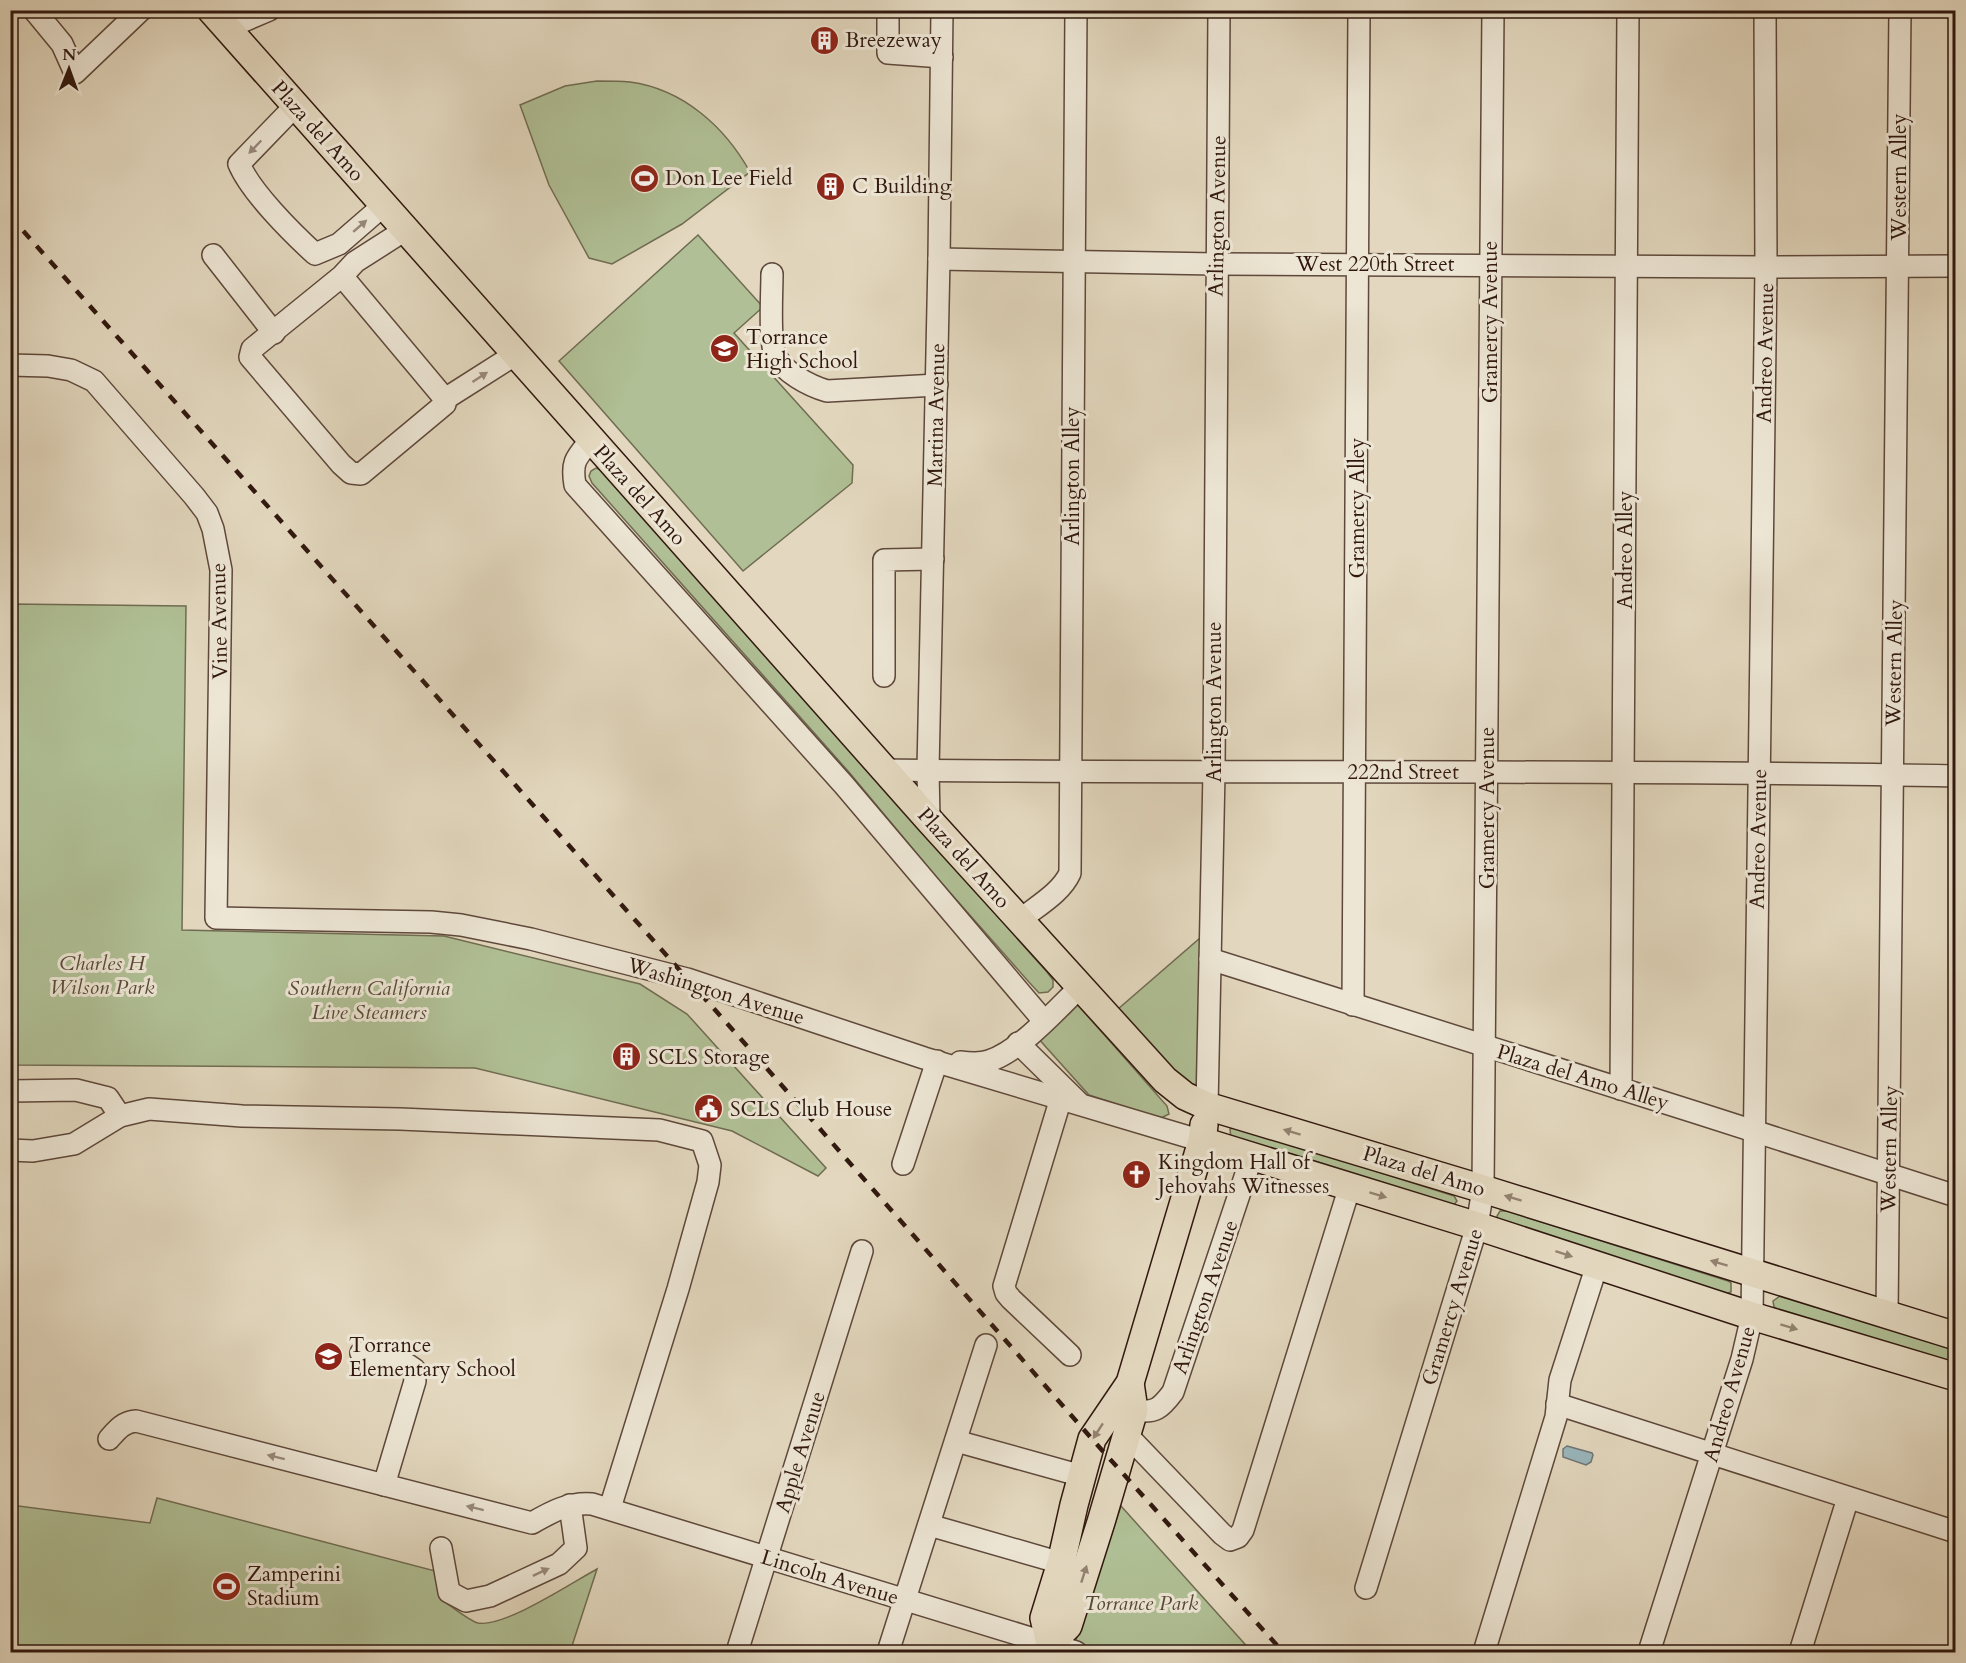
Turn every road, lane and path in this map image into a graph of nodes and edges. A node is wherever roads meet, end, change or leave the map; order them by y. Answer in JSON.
{"nodes":[{"id":1,"x":34,"y":10,"type":"edge"},
{"id":2,"x":141,"y":10,"type":"edge"},
{"id":3,"x":212,"y":10,"type":"edge"},
{"id":4,"x":269,"y":10,"type":"edge"},
{"id":5,"x":888,"y":10,"type":"edge"},
{"id":6,"x":942,"y":10,"type":"edge"},
{"id":7,"x":1076,"y":10,"type":"edge"},
{"id":8,"x":1219,"y":10,"type":"edge"},
{"id":9,"x":1359,"y":10,"type":"edge"},
{"id":10,"x":1493,"y":10,"type":"edge"},
{"id":11,"x":1628,"y":10,"type":"edge"},
{"id":12,"x":1766,"y":10,"type":"edge"},
{"id":13,"x":1900,"y":10,"type":"edge"},
{"id":14,"x":231,"y":33,"type":"junction"},
{"id":15,"x":942,"y":57,"type":"junction"},
{"id":16,"x":296,"y":105,"type":"junction"},
{"id":17,"x":384,"y":205,"type":"junction"},
{"id":18,"x":405,"y":230,"type":"junction"},
{"id":19,"x":213,"y":255,"type":"dead end"},
{"id":20,"x":939,"y":259,"type":"junction"},
{"id":21,"x":1072,"y":260,"type":"junction"},
{"id":22,"x":1216,"y":264,"type":"junction"},
{"id":23,"x":1357,"y":264,"type":"junction"},
{"id":24,"x":1491,"y":265,"type":"junction"},
{"id":25,"x":1898,"y":265,"type":"junction"},
{"id":26,"x":1627,"y":266,"type":"junction"},
{"id":27,"x":1956,"y":266,"type":"edge"},
{"id":28,"x":1766,"y":267,"type":"junction"},
{"id":29,"x":772,"y":274,"type":"dead end"},
{"id":30,"x":342,"y":276,"type":"junction"},
{"id":31,"x":274,"y":333,"type":"junction"},
{"id":32,"x":516,"y":354,"type":"junction"},
{"id":33,"x":10,"y":365,"type":"edge"},
{"id":34,"x":937,"y":385,"type":"junction"},
{"id":35,"x":445,"y":399,"type":"junction"},
{"id":36,"x":591,"y":440,"type":"junction"},
{"id":37,"x":933,"y":559,"type":"junction"},
{"id":38,"x":884,"y":676,"type":"dead end"},
{"id":39,"x":886,"y":770,"type":"junction"},
{"id":40,"x":928,"y":770,"type":"junction"},
{"id":41,"x":1071,"y":771,"type":"junction"},
{"id":42,"x":1214,"y":772,"type":"junction"},
{"id":43,"x":1356,"y":772,"type":"junction"},
{"id":44,"x":1486,"y":772,"type":"junction"},
{"id":45,"x":1624,"y":772,"type":"junction"},
{"id":46,"x":1758,"y":772,"type":"junction"},
{"id":47,"x":1892,"y":775,"type":"junction"},
{"id":48,"x":1956,"y":776,"type":"edge"},
{"id":49,"x":929,"y":820,"type":"junction"},
{"id":50,"x":216,"y":918,"type":"joint"},
{"id":51,"x":1020,"y":920,"type":"junction"},
{"id":52,"x":1210,"y":959,"type":"junction"},
{"id":53,"x":1080,"y":987,"type":"junction"},
{"id":54,"x":1353,"y":1005,"type":"junction"},
{"id":55,"x":1044,"y":1021,"type":"junction"},
{"id":56,"x":1018,"y":1043,"type":"junction"},
{"id":57,"x":1486,"y":1047,"type":"junction"},
{"id":58,"x":930,"y":1059,"type":"junction"},
{"id":59,"x":1621,"y":1089,"type":"junction"},
{"id":60,"x":10,"y":1091,"type":"edge"},
{"id":61,"x":1070,"y":1101,"type":"junction"},
{"id":62,"x":1207,"y":1106,"type":"junction"},
{"id":63,"x":120,"y":1116,"type":"junction"},
{"id":64,"x":1755,"y":1130,"type":"junction"},
{"id":65,"x":1202,"y":1141,"type":"junction"},
{"id":66,"x":10,"y":1150,"type":"edge"},
{"id":67,"x":1252,"y":1156,"type":"junction"},
{"id":68,"x":903,"y":1164,"type":"dead end"},
{"id":69,"x":1888,"y":1174,"type":"junction"},
{"id":70,"x":1350,"y":1186,"type":"junction"},
{"id":71,"x":1483,"y":1189,"type":"junction"},
{"id":72,"x":1956,"y":1196,"type":"edge"},
{"id":73,"x":1477,"y":1226,"type":"junction"},
{"id":74,"x":862,"y":1251,"type":"dead end"},
{"id":75,"x":1597,"y":1265,"type":"junction"},
{"id":76,"x":1753,"y":1274,"type":"junction"},
{"id":77,"x":1752,"y":1316,"type":"junction"},
{"id":78,"x":1887,"y":1316,"type":"junction"},
{"id":79,"x":1956,"y":1336,"type":"edge"},
{"id":80,"x":986,"y":1345,"type":"dead end"},
{"id":81,"x":361,"y":1353,"type":"dead end"},
{"id":82,"x":1070,"y":1355,"type":"dead end"},
{"id":83,"x":1956,"y":1377,"type":"edge"},
{"id":84,"x":1130,"y":1383,"type":"junction"},
{"id":85,"x":1557,"y":1404,"type":"junction"},
{"id":86,"x":1130,"y":1422,"type":"junction"},
{"id":87,"x":109,"y":1439,"type":"dead end"},
{"id":88,"x":956,"y":1441,"type":"junction"},
{"id":89,"x":1712,"y":1453,"type":"junction"},
{"id":90,"x":1082,"y":1476,"type":"junction"},
{"id":91,"x":384,"y":1485,"type":"junction"},
{"id":92,"x":1848,"y":1498,"type":"junction"},
{"id":93,"x":570,"y":1505,"type":"junction"},
{"id":94,"x":610,"y":1508,"type":"junction"},
{"id":95,"x":928,"y":1525,"type":"junction"},
{"id":96,"x":1956,"y":1532,"type":"edge"},
{"id":97,"x":441,"y":1548,"type":"dead end"},
{"id":98,"x":767,"y":1558,"type":"junction"},
{"id":99,"x":1061,"y":1563,"type":"junction"},
{"id":100,"x":1366,"y":1588,"type":"dead end"},
{"id":101,"x":905,"y":1599,"type":"junction"},
{"id":102,"x":1049,"y":1648,"type":"edge"},
{"id":103,"x":737,"y":1653,"type":"edge"},
{"id":104,"x":888,"y":1653,"type":"edge"},
{"id":105,"x":1076,"y":1653,"type":"edge"},
{"id":106,"x":1484,"y":1653,"type":"edge"},
{"id":107,"x":1649,"y":1653,"type":"edge"},
{"id":108,"x":1800,"y":1653,"type":"edge"}],
"edges":[{"from":1,"to":2,"type":"street"},
{"from":3,"to":14,"type":"main road","name":"Plaza del Amo"},
{"from":4,"to":14,"type":"street"},
{"from":5,"to":15,"type":"street"},
{"from":6,"to":15,"type":"street","name":"Martina Avenue"},
{"from":7,"to":21,"type":"street","name":"Arlington Alley"},
{"from":8,"to":22,"type":"street","name":"Arlington Avenue"},
{"from":9,"to":23,"type":"street","name":"Gramercy Alley"},
{"from":10,"to":24,"type":"street","name":"Gramercy Avenue"},
{"from":11,"to":26,"type":"street","name":"Andreo Alley"},
{"from":12,"to":28,"type":"street","name":"Andreo Avenue"},
{"from":13,"to":25,"type":"street","name":"Western Alley"},
{"from":14,"to":16,"type":"main road","name":"Plaza del Amo"},
{"from":15,"to":20,"type":"street","name":"Martina Avenue"},
{"from":16,"to":17,"type":"main road","name":"Plaza del Amo"},
{"from":16,"to":17,"type":"street","one_way":true},
{"from":17,"to":18,"type":"main road","name":"Plaza del Amo"},
{"from":18,"to":30,"type":"street"},
{"from":18,"to":32,"type":"main road","name":"Plaza del Amo"},
{"from":19,"to":31,"type":"street"},
{"from":20,"to":21,"type":"street","name":"West 220th Street"},
{"from":20,"to":34,"type":"street","name":"Martina Avenue"},
{"from":21,"to":22,"type":"street","name":"West 220th Street"},
{"from":21,"to":41,"type":"street","name":"Arlington Alley"},
{"from":22,"to":23,"type":"street","name":"West 220th Street"},
{"from":22,"to":42,"type":"street","name":"Arlington Avenue"},
{"from":23,"to":24,"type":"street","name":"West 220th Street"},
{"from":23,"to":43,"type":"street","name":"Gramercy Alley"},
{"from":24,"to":26,"type":"street","name":"West 220th Street"},
{"from":24,"to":44,"type":"street","name":"Gramercy Avenue"},
{"from":25,"to":27,"type":"street","name":"West 220th Street"},
{"from":25,"to":28,"type":"street","name":"West 220th Street"},
{"from":25,"to":47,"type":"street","name":"Western Alley"},
{"from":26,"to":28,"type":"street","name":"West 220th Street"},
{"from":26,"to":45,"type":"street","name":"Andreo Alley"},
{"from":28,"to":46,"type":"street","name":"Andreo Avenue"},
{"from":29,"to":34,"type":"street"},
{"from":30,"to":31,"type":"street"},
{"from":30,"to":35,"type":"street"},
{"from":31,"to":35,"type":"street"},
{"from":35,"to":32,"type":"street","one_way":true},
{"from":32,"to":36,"type":"main road","name":"Plaza del Amo"},
{"from":33,"to":50,"type":"street","name":"Vine Avenue"},
{"from":34,"to":37,"type":"street","name":"Martina Avenue"},
{"from":36,"to":39,"type":"main road","name":"Plaza del Amo"},
{"from":36,"to":55,"type":"street"},
{"from":37,"to":38,"type":"street"},
{"from":37,"to":40,"type":"street","name":"Martina Avenue"},
{"from":39,"to":40,"type":"street","name":"222nd Street"},
{"from":39,"to":49,"type":"main road","name":"Plaza del Amo"},
{"from":40,"to":41,"type":"street","name":"222nd Street"},
{"from":40,"to":49,"type":"street","name":"Martina Avenue"},
{"from":41,"to":42,"type":"street","name":"222nd Street"},
{"from":41,"to":51,"type":"street","name":"Arlington Alley"},
{"from":42,"to":43,"type":"street","name":"222nd Street"},
{"from":42,"to":52,"type":"street","name":"Arlington Avenue"},
{"from":43,"to":44,"type":"street","name":"222nd Street"},
{"from":43,"to":54,"type":"street","name":"Gramercy Alley"},
{"from":44,"to":45,"type":"street","name":"222nd Street"},
{"from":44,"to":57,"type":"street","name":"Gramercy Avenue"},
{"from":45,"to":46,"type":"street","name":"222nd Street"},
{"from":45,"to":59,"type":"street","name":"Andreo Alley"},
{"from":46,"to":47,"type":"street","name":"222nd Street"},
{"from":46,"to":64,"type":"street","name":"Andreo Avenue"},
{"from":47,"to":48,"type":"street","name":"222nd Street"},
{"from":47,"to":69,"type":"street","name":"Western Alley"},
{"from":49,"to":51,"type":"main road","name":"Plaza del Amo"},
{"from":50,"to":58,"type":"street","name":"Washington Avenue"},
{"from":51,"to":53,"type":"main road","name":"Plaza del Amo"},
{"from":52,"to":54,"type":"street","name":"Plaza del Amo Alley"},
{"from":52,"to":62,"type":"street","name":"Arlington Avenue"},
{"from":53,"to":55,"type":"street"},
{"from":53,"to":62,"type":"main road","name":"Plaza del Amo"},
{"from":54,"to":57,"type":"street","name":"Plaza del Amo Alley"},
{"from":55,"to":56,"type":"street"},
{"from":56,"to":58,"type":"street"},
{"from":56,"to":61,"type":"street"},
{"from":57,"to":59,"type":"street","name":"Plaza del Amo Alley"},
{"from":57,"to":71,"type":"street","name":"Gramercy Avenue"},
{"from":58,"to":61,"type":"street","name":"Washington Avenue"},
{"from":58,"to":68,"type":"street"},
{"from":59,"to":64,"type":"street","name":"Plaza del Amo Alley"},
{"from":60,"to":63,"type":"street"},
{"from":61,"to":65,"type":"street","name":"Washington Avenue"},
{"from":61,"to":82,"type":"street"},
{"from":62,"to":65,"type":"main road","name":"Arlington Avenue"},
{"from":71,"to":62,"type":"main road","name":"Plaza del Amo","one_way":true},
{"from":63,"to":66,"type":"street"},
{"from":63,"to":94,"type":"street"},
{"from":64,"to":69,"type":"street","name":"Plaza del Amo Alley"},
{"from":64,"to":76,"type":"street","name":"Andreo Avenue"},
{"from":65,"to":67,"type":"main road","name":"Plaza del Amo"},
{"from":65,"to":84,"type":"main road","name":"Arlington Avenue"},
{"from":67,"to":70,"type":"main road","name":"Plaza del Amo"},
{"from":67,"to":86,"type":"street","name":"Arlington Avenue"},
{"from":69,"to":72,"type":"street","name":"Plaza del Amo Alley"},
{"from":69,"to":78,"type":"street","name":"Western Alley"},
{"from":70,"to":73,"type":"main road","name":"Plaza del Amo","one_way":true},
{"from":70,"to":86,"type":"street"},
{"from":71,"to":73,"type":"street","name":"Gramercy Avenue"},
{"from":76,"to":71,"type":"main road","name":"Plaza del Amo","one_way":true},
{"from":73,"to":75,"type":"main road","name":"Plaza del Amo","one_way":true},
{"from":73,"to":100,"type":"street","name":"Gramercy Avenue"},
{"from":74,"to":98,"type":"street","name":"Apple Avenue"},
{"from":75,"to":77,"type":"main road","name":"Plaza del Amo"},
{"from":75,"to":85,"type":"street"},
{"from":76,"to":77,"type":"street","name":"Andreo Avenue"},
{"from":76,"to":78,"type":"main road","name":"Plaza del Amo"},
{"from":77,"to":83,"type":"main road","name":"Plaza del Amo","one_way":true},
{"from":77,"to":89,"type":"street","name":"Andreo Avenue"},
{"from":78,"to":79,"type":"main road","name":"Plaza del Amo"},
{"from":80,"to":88,"type":"street"},
{"from":81,"to":91,"type":"street"},
{"from":84,"to":86,"type":"main road","name":"Arlington Avenue"},
{"from":84,"to":90,"type":"main road","name":"Arlington Avenue","one_way":true},
{"from":85,"to":89,"type":"street"},
{"from":85,"to":106,"type":"street"},
{"from":102,"to":86,"type":"main road","name":"Arlington Avenue","one_way":true},
{"from":91,"to":87,"type":"street","one_way":true},
{"from":88,"to":90,"type":"street"},
{"from":88,"to":95,"type":"street"},
{"from":89,"to":92,"type":"street"},
{"from":89,"to":107,"type":"street","name":"Andreo Avenue"},
{"from":90,"to":99,"type":"main road","name":"Arlington Avenue"},
{"from":93,"to":91,"type":"street","one_way":true},
{"from":92,"to":96,"type":"street"},
{"from":92,"to":108,"type":"street"},
{"from":93,"to":94,"type":"street","name":"Lincoln Avenue"},
{"from":97,"to":93,"type":"street","one_way":true},
{"from":94,"to":98,"type":"street","name":"Lincoln Avenue"},
{"from":95,"to":99,"type":"street"},
{"from":95,"to":101,"type":"street"},
{"from":98,"to":101,"type":"street","name":"Lincoln Avenue"},
{"from":98,"to":103,"type":"street","name":"Apple Avenue"},
{"from":99,"to":102,"type":"main road","name":"Arlington Avenue"},
{"from":101,"to":102,"type":"street","name":"Lincoln Avenue"},
{"from":101,"to":104,"type":"street"},
{"from":102,"to":105,"type":"street","name":"Lincoln Avenue"}]}
